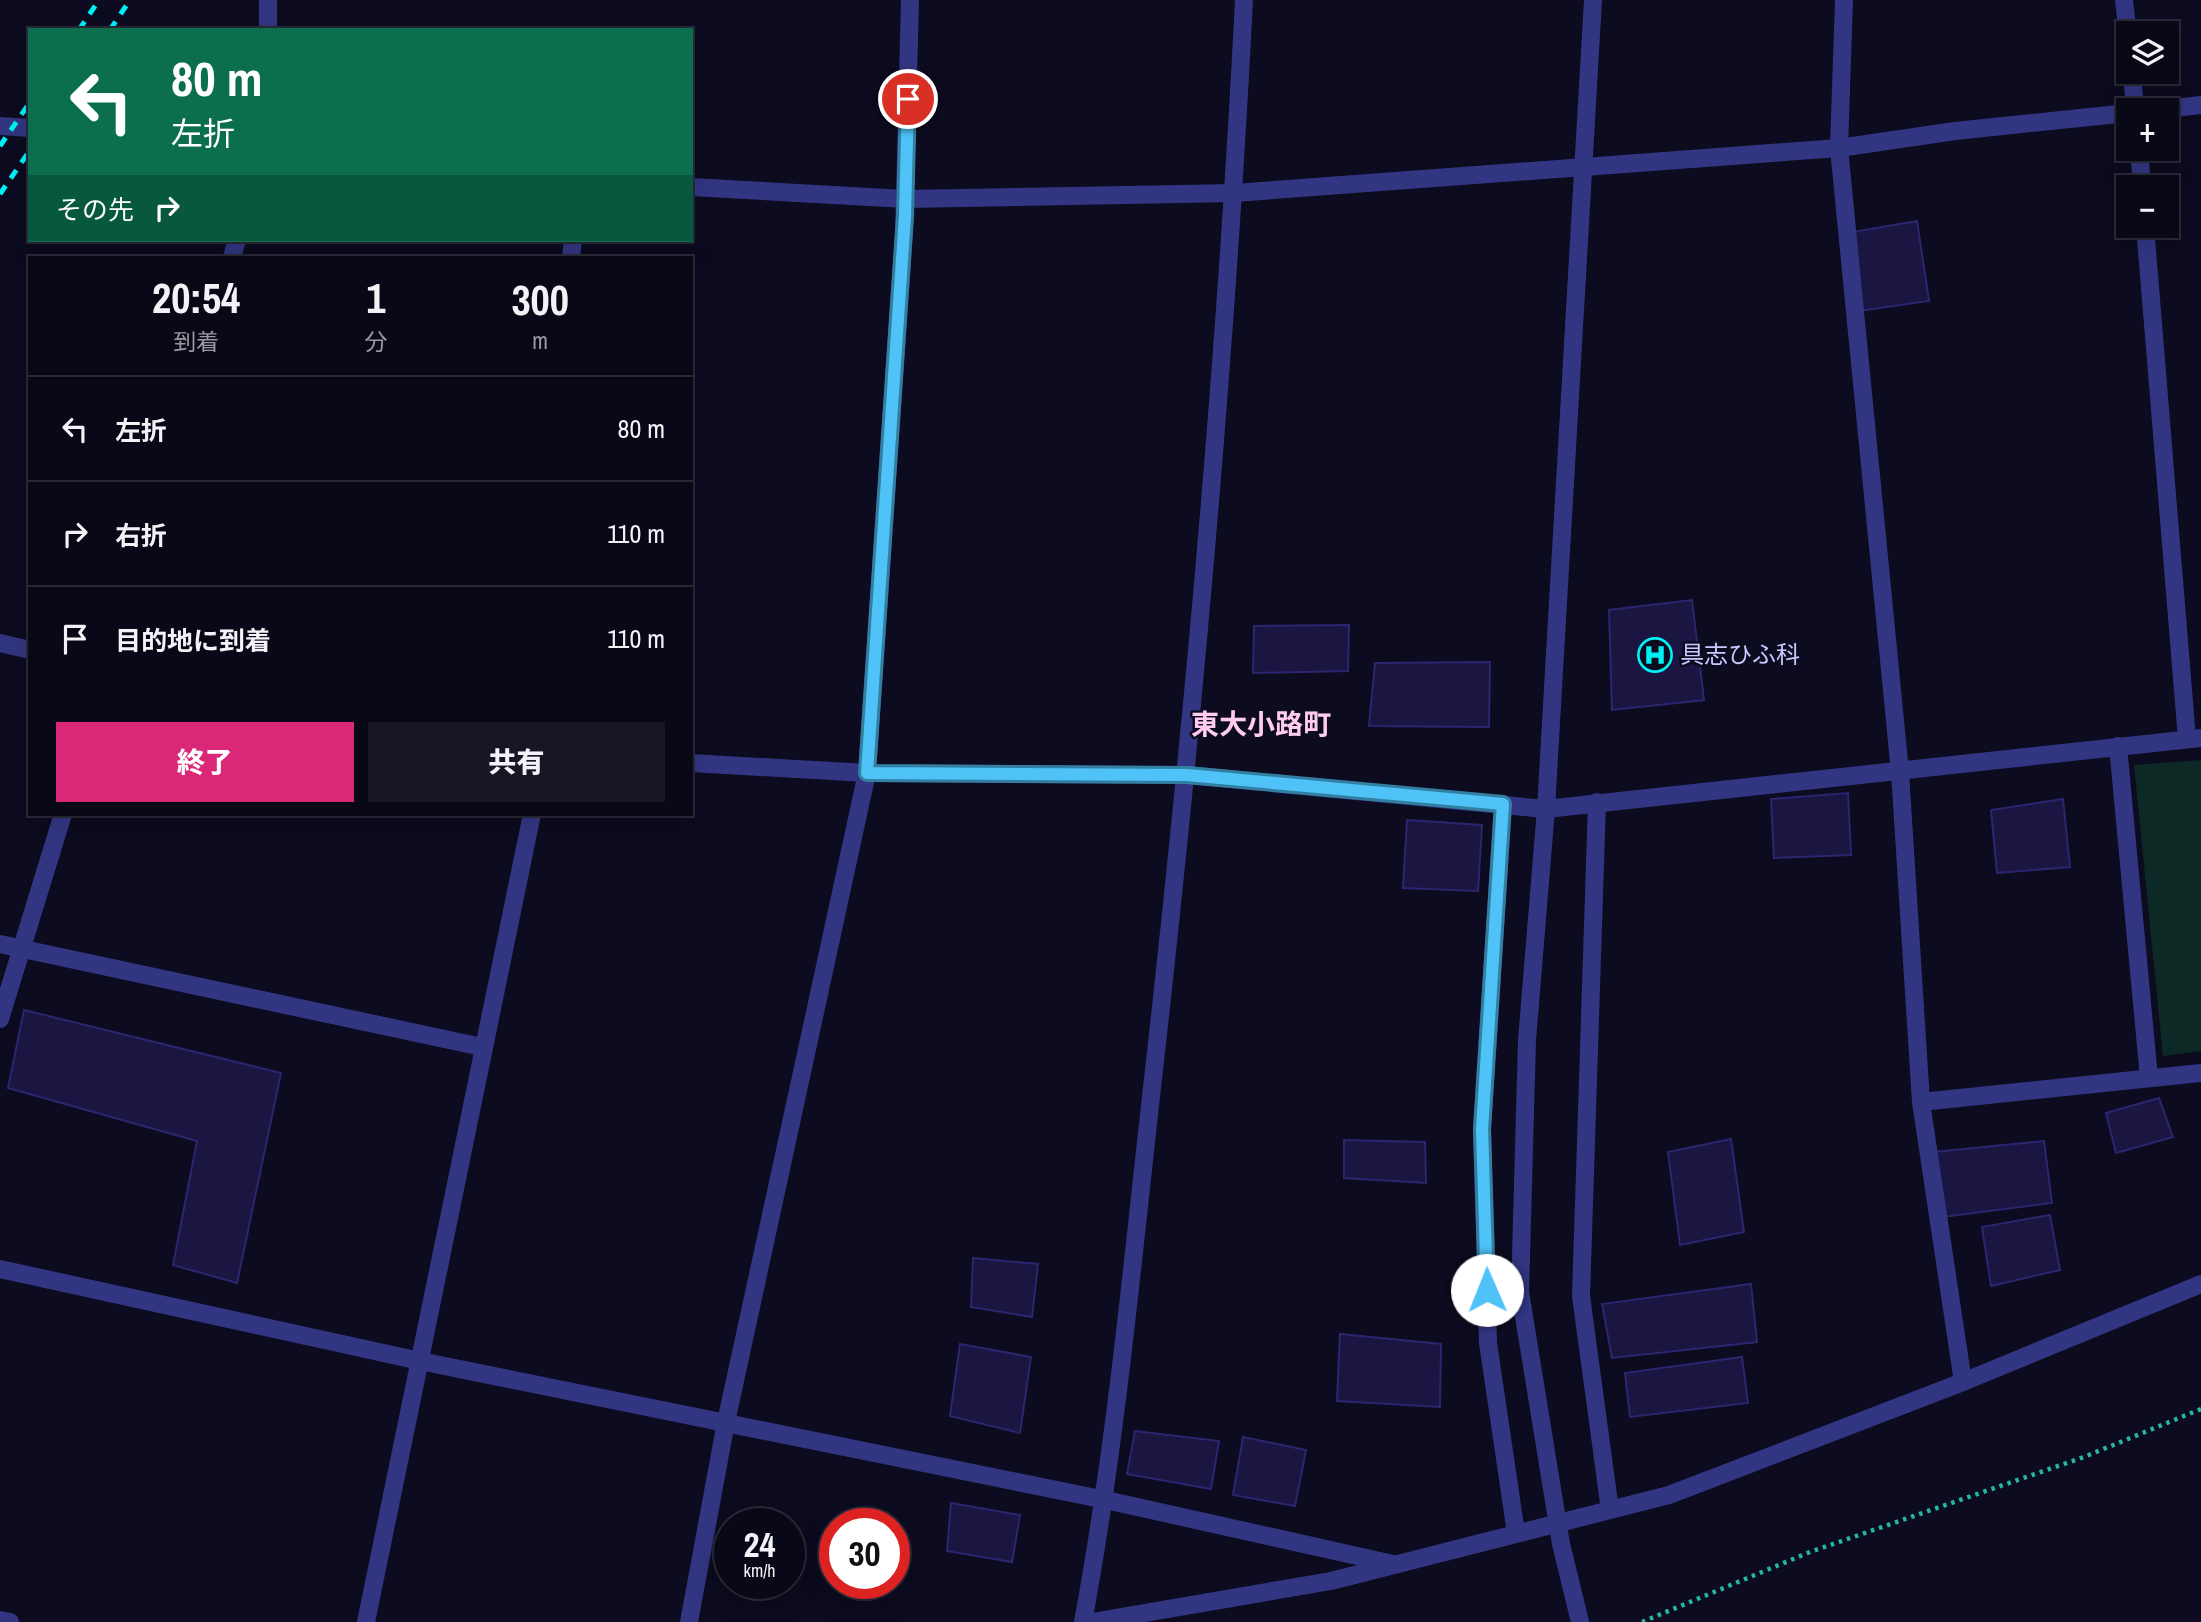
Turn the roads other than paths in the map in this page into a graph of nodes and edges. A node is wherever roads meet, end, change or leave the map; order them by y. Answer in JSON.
{"nodes":[{"id":1,"x":268,"y":0,"type":"edge"},
{"id":2,"x":910,"y":0,"type":"edge"},
{"id":3,"x":1244,"y":0,"type":"edge"},
{"id":4,"x":1593,"y":0,"type":"edge"},
{"id":5,"x":1843,"y":0,"type":"edge"},
{"id":6,"x":2124,"y":0,"type":"edge"},
{"id":7,"x":2126,"y":21,"type":"edge"},
{"id":8,"x":268,"y":28,"type":"edge"},
{"id":9,"x":2201,"y":106,"type":"edge"},
{"id":10,"x":2179,"y":108,"type":"edge"},
{"id":11,"x":2116,"y":114,"type":"edge"},
{"id":12,"x":0,"y":126,"type":"edge"},
{"id":13,"x":28,"y":128,"type":"edge"},
{"id":14,"x":1839,"y":148,"type":"junction"},
{"id":15,"x":1584,"y":168,"type":"junction"},
{"id":16,"x":693,"y":187,"type":"edge"},
{"id":17,"x":1234,"y":193,"type":"junction"},
{"id":18,"x":905,"y":198,"type":"junction"},
{"id":19,"x":2146,"y":238,"type":"edge"},
{"id":20,"x":0,"y":643,"type":"edge"},
{"id":21,"x":28,"y":650,"type":"edge"},
{"id":22,"x":2194,"y":738,"type":"edge"},
{"id":23,"x":2118,"y":747,"type":"junction"},
{"id":24,"x":693,"y":763,"type":"edge"},
{"id":25,"x":1900,"y":772,"type":"junction"},
{"id":26,"x":867,"y":773,"type":"junction"},
{"id":27,"x":1187,"y":775,"type":"junction"},
{"id":28,"x":1597,"y":802,"type":"junction"},
{"id":29,"x":1503,"y":804,"type":"junction"},
{"id":30,"x":1546,"y":808,"type":"junction"},
{"id":31,"x":62,"y":816,"type":"edge"},
{"id":32,"x":532,"y":816,"type":"edge"},
{"id":33,"x":0,"y":944,"type":"edge"},
{"id":34,"x":21,"y":949,"type":"junction"},
{"id":35,"x":0,"y":1019,"type":"edge"},
{"id":36,"x":482,"y":1047,"type":"junction"},
{"id":37,"x":2201,"y":1073,"type":"edge"},
{"id":38,"x":2150,"y":1078,"type":"junction"},
{"id":39,"x":1922,"y":1102,"type":"junction"},
{"id":40,"x":0,"y":1269,"type":"edge"},
{"id":41,"x":2201,"y":1284,"type":"edge"},
{"id":42,"x":420,"y":1361,"type":"junction"},
{"id":43,"x":1963,"y":1382,"type":"junction"},
{"id":44,"x":726,"y":1422,"type":"junction"},
{"id":45,"x":1106,"y":1500,"type":"junction"},
{"id":46,"x":1610,"y":1510,"type":"junction"},
{"id":47,"x":1516,"y":1533,"type":"junction"},
{"id":48,"x":1393,"y":1564,"type":"junction"},
{"id":49,"x":0,"y":1620,"type":"edge"},
{"id":50,"x":10,"y":1622,"type":"edge"},
{"id":51,"x":366,"y":1622,"type":"edge"},
{"id":52,"x":689,"y":1622,"type":"edge"},
{"id":53,"x":1083,"y":1622,"type":"edge"},
{"id":54,"x":1092,"y":1622,"type":"edge"},
{"id":55,"x":1580,"y":1622,"type":"edge"}],
"edges":[{"from":1,"to":8,"type":"street"},
{"from":2,"to":18,"type":"street"},
{"from":3,"to":17,"type":"street"},
{"from":4,"to":15,"type":"street"},
{"from":5,"to":14,"type":"street"},
{"from":6,"to":7,"type":"street"},
{"from":9,"to":10,"type":"street"},
{"from":11,"to":14,"type":"street"},
{"from":12,"to":13,"type":"street"},
{"from":14,"to":15,"type":"street"},
{"from":14,"to":25,"type":"street"},
{"from":15,"to":17,"type":"street"},
{"from":15,"to":30,"type":"street"},
{"from":16,"to":18,"type":"street"},
{"from":17,"to":18,"type":"street"},
{"from":17,"to":27,"type":"street"},
{"from":18,"to":26,"type":"street"},
{"from":19,"to":22,"type":"street"},
{"from":20,"to":21,"type":"street"},
{"from":22,"to":23,"type":"street"},
{"from":23,"to":25,"type":"street"},
{"from":23,"to":38,"type":"street"},
{"from":24,"to":26,"type":"street"},
{"from":25,"to":28,"type":"street"},
{"from":25,"to":39,"type":"street"},
{"from":26,"to":27,"type":"street"},
{"from":26,"to":44,"type":"street"},
{"from":27,"to":29,"type":"street"},
{"from":27,"to":45,"type":"street"},
{"from":28,"to":30,"type":"street"},
{"from":28,"to":46,"type":"street"},
{"from":29,"to":30,"type":"street"},
{"from":29,"to":47,"type":"street"},
{"from":30,"to":55,"type":"street","bridge":true},
{"from":31,"to":34,"type":"street"},
{"from":32,"to":36,"type":"street"},
{"from":33,"to":34,"type":"street"},
{"from":34,"to":35,"type":"street"},
{"from":34,"to":36,"type":"street"},
{"from":36,"to":42,"type":"street"},
{"from":37,"to":38,"type":"street"},
{"from":38,"to":39,"type":"street"},
{"from":39,"to":43,"type":"street"},
{"from":40,"to":42,"type":"street"},
{"from":41,"to":43,"type":"street"},
{"from":42,"to":44,"type":"street"},
{"from":42,"to":51,"type":"street"},
{"from":43,"to":46,"type":"street"},
{"from":44,"to":45,"type":"street"},
{"from":44,"to":52,"type":"street"},
{"from":45,"to":48,"type":"street"},
{"from":45,"to":53,"type":"street"},
{"from":46,"to":47,"type":"street"},
{"from":47,"to":48,"type":"street"},
{"from":48,"to":54,"type":"street"},
{"from":49,"to":50,"type":"street"}]}
